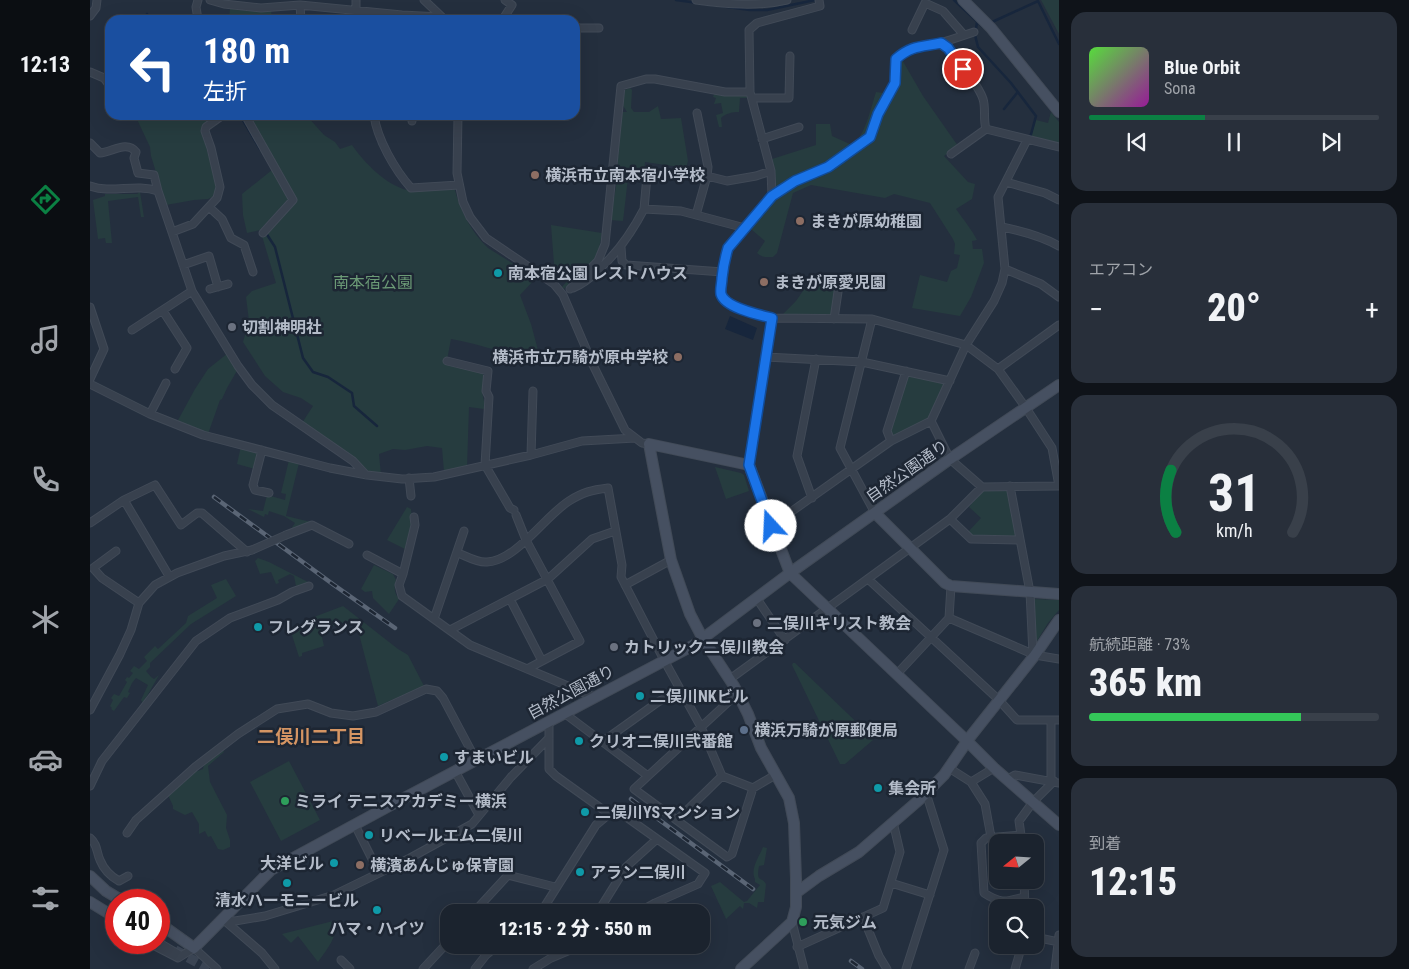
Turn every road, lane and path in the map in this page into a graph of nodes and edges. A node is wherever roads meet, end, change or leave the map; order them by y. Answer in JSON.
{"nodes":[{"id":1,"x":198,"y":0,"type":"edge"},
{"id":2,"x":210,"y":0,"type":"edge"},
{"id":3,"x":356,"y":0,"type":"edge"},
{"id":4,"x":424,"y":0,"type":"edge"},
{"id":5,"x":505,"y":0,"type":"edge"},
{"id":6,"x":696,"y":0,"type":"edge"},
{"id":7,"x":787,"y":0,"type":"edge"},
{"id":8,"x":963,"y":0,"type":"edge"},
{"id":9,"x":820,"y":1,"type":"edge"},
{"id":10,"x":94,"y":5,"type":"edge"},
{"id":11,"x":300,"y":5,"type":"junction"},
{"id":12,"x":356,"y":10,"type":"junction"},
{"id":13,"x":197,"y":15,"type":"edge"},
{"id":14,"x":301,"y":15,"type":"edge"},
{"id":15,"x":377,"y":15,"type":"edge"},
{"id":16,"x":439,"y":15,"type":"edge"},
{"id":17,"x":507,"y":15,"type":"edge"},
{"id":18,"x":90,"y":16,"type":"edge"},
{"id":19,"x":580,"y":28,"type":"edge"},
{"id":20,"x":599,"y":28,"type":"dead end"},
{"id":21,"x":912,"y":30,"type":"dead end"},
{"id":22,"x":974,"y":32,"type":"dead end"},
{"id":23,"x":964,"y":35,"type":"junction"},
{"id":24,"x":941,"y":43,"type":"junction"},
{"id":25,"x":790,"y":56,"type":"dead end"},
{"id":26,"x":90,"y":72,"type":"edge"},
{"id":27,"x":105,"y":79,"type":"edge"},
{"id":28,"x":751,"y":95,"type":"junction"},
{"id":29,"x":1059,"y":112,"type":"edge"},
{"id":30,"x":697,"y":113,"type":"dead end"},
{"id":31,"x":216,"y":120,"type":"edge"},
{"id":32,"x":248,"y":120,"type":"edge"},
{"id":33,"x":374,"y":120,"type":"edge"},
{"id":34,"x":458,"y":120,"type":"edge"},
{"id":35,"x":799,"y":127,"type":"dead end"},
{"id":36,"x":986,"y":129,"type":"junction"},
{"id":37,"x":762,"y":139,"type":"junction"},
{"id":38,"x":1028,"y":140,"type":"junction"},
{"id":39,"x":90,"y":143,"type":"edge"},
{"id":40,"x":1059,"y":147,"type":"edge"},
{"id":41,"x":951,"y":154,"type":"dead end"},
{"id":42,"x":770,"y":171,"type":"junction"},
{"id":43,"x":647,"y":176,"type":"dead end"},
{"id":44,"x":707,"y":176,"type":"junction"},
{"id":45,"x":1006,"y":182,"type":"junction"},
{"id":46,"x":459,"y":185,"type":"junction"},
{"id":47,"x":90,"y":186,"type":"edge"},
{"id":48,"x":158,"y":191,"type":"junction"},
{"id":49,"x":772,"y":196,"type":"junction"},
{"id":50,"x":1059,"y":200,"type":"edge"},
{"id":51,"x":209,"y":207,"type":"junction"},
{"id":52,"x":644,"y":209,"type":"junction"},
{"id":53,"x":696,"y":215,"type":"junction"},
{"id":54,"x":1002,"y":227,"type":"junction"},
{"id":55,"x":745,"y":228,"type":"junction"},
{"id":56,"x":172,"y":232,"type":"junction"},
{"id":57,"x":263,"y":233,"type":"dead end"},
{"id":58,"x":1059,"y":246,"type":"edge"},
{"id":59,"x":621,"y":247,"type":"junction"},
{"id":60,"x":183,"y":264,"type":"junction"},
{"id":61,"x":1005,"y":269,"type":"junction"},
{"id":62,"x":253,"y":272,"type":"dead end"},
{"id":63,"x":723,"y":272,"type":"junction"},
{"id":64,"x":228,"y":284,"type":"dead end"},
{"id":65,"x":838,"y":285,"type":"dead end"},
{"id":66,"x":218,"y":287,"type":"junction"},
{"id":67,"x":570,"y":289,"type":"junction"},
{"id":68,"x":210,"y":290,"type":"dead end"},
{"id":69,"x":192,"y":291,"type":"junction"},
{"id":70,"x":563,"y":295,"type":"junction"},
{"id":71,"x":1059,"y":297,"type":"edge"},
{"id":72,"x":90,"y":307,"type":"edge"},
{"id":73,"x":163,"y":311,"type":"junction"},
{"id":74,"x":772,"y":318,"type":"junction"},
{"id":75,"x":834,"y":319,"type":"junction"},
{"id":76,"x":872,"y":319,"type":"junction"},
{"id":77,"x":1059,"y":326,"type":"edge"},
{"id":78,"x":132,"y":330,"type":"dead end"},
{"id":79,"x":966,"y":345,"type":"junction"},
{"id":80,"x":766,"y":357,"type":"junction"},
{"id":81,"x":816,"y":359,"type":"junction"},
{"id":82,"x":446,"y":361,"type":"dead end"},
{"id":83,"x":862,"y":362,"type":"junction"},
{"id":84,"x":175,"y":369,"type":"dead end"},
{"id":85,"x":998,"y":369,"type":"junction"},
{"id":86,"x":906,"y":371,"type":"junction"},
{"id":87,"x":90,"y":379,"type":"edge"},
{"id":88,"x":950,"y":381,"type":"junction"},
{"id":89,"x":166,"y":383,"type":"dead end"},
{"id":90,"x":90,"y":384,"type":"edge"},
{"id":91,"x":1059,"y":385,"type":"edge"},
{"id":92,"x":532,"y":391,"type":"dead end"},
{"id":93,"x":1026,"y":408,"type":"junction"},
{"id":94,"x":150,"y":414,"type":"junction"},
{"id":95,"x":931,"y":421,"type":"junction"},
{"id":96,"x":635,"y":438,"type":"junction"},
{"id":97,"x":891,"y":441,"type":"junction"},
{"id":98,"x":1059,"y":443,"type":"edge"},
{"id":99,"x":648,"y":444,"type":"junction"},
{"id":100,"x":1052,"y":448,"type":"junction"},
{"id":101,"x":262,"y":450,"type":"junction"},
{"id":102,"x":532,"y":455,"type":"junction"},
{"id":103,"x":950,"y":459,"type":"junction"},
{"id":104,"x":485,"y":465,"type":"junction"},
{"id":105,"x":749,"y":465,"type":"junction"},
{"id":106,"x":851,"y":470,"type":"junction"},
{"id":107,"x":367,"y":475,"type":"junction"},
{"id":108,"x":408,"y":478,"type":"junction"},
{"id":109,"x":1010,"y":486,"type":"junction"},
{"id":110,"x":1059,"y":486,"type":"edge"},
{"id":111,"x":982,"y":487,"type":"junction"},
{"id":112,"x":268,"y":493,"type":"dead end"},
{"id":113,"x":411,"y":496,"type":"dead end"},
{"id":114,"x":812,"y":498,"type":"junction"},
{"id":115,"x":124,"y":500,"type":"junction"},
{"id":116,"x":875,"y":513,"type":"junction"},
{"id":117,"x":414,"y":517,"type":"dead end"},
{"id":118,"x":950,"y":519,"type":"junction"},
{"id":119,"x":90,"y":523,"type":"edge"},
{"id":120,"x":771,"y":526,"type":"junction"},
{"id":121,"x":464,"y":531,"type":"dead end"},
{"id":122,"x":615,"y":531,"type":"junction"},
{"id":123,"x":526,"y":540,"type":"junction"},
{"id":124,"x":1020,"y":540,"type":"junction"},
{"id":125,"x":349,"y":544,"type":"dead end"},
{"id":126,"x":909,"y":548,"type":"junction"},
{"id":127,"x":116,"y":551,"type":"dead end"},
{"id":128,"x":250,"y":551,"type":"junction"},
{"id":129,"x":458,"y":553,"type":"junction"},
{"id":130,"x":367,"y":555,"type":"dead end"},
{"id":131,"x":671,"y":560,"type":"junction"},
{"id":132,"x":790,"y":573,"type":"junction"},
{"id":133,"x":403,"y":574,"type":"junction"},
{"id":134,"x":169,"y":576,"type":"junction"},
{"id":135,"x":548,"y":579,"type":"junction"},
{"id":136,"x":868,"y":579,"type":"junction"},
{"id":137,"x":625,"y":585,"type":"junction"},
{"id":138,"x":309,"y":586,"type":"dead end"},
{"id":139,"x":951,"y":586,"type":"junction"},
{"id":140,"x":1030,"y":592,"type":"junction"},
{"id":141,"x":1059,"y":594,"type":"edge"},
{"id":142,"x":510,"y":599,"type":"junction"},
{"id":143,"x":757,"y":599,"type":"junction"},
{"id":144,"x":138,"y":603,"type":"junction"},
{"id":145,"x":827,"y":610,"type":"junction"},
{"id":146,"x":949,"y":618,"type":"junction"},
{"id":147,"x":434,"y":619,"type":"junction"},
{"id":148,"x":1059,"y":620,"type":"edge"},
{"id":149,"x":450,"y":630,"type":"junction"},
{"id":150,"x":931,"y":637,"type":"junction"},
{"id":151,"x":703,"y":639,"type":"junction"},
{"id":152,"x":785,"y":640,"type":"junction"},
{"id":153,"x":1034,"y":654,"type":"junction"},
{"id":154,"x":1059,"y":659,"type":"edge"},
{"id":155,"x":664,"y":660,"type":"junction"},
{"id":156,"x":542,"y":661,"type":"junction"},
{"id":157,"x":527,"y":670,"type":"junction"},
{"id":158,"x":896,"y":675,"type":"junction"},
{"id":159,"x":730,"y":679,"type":"junction"},
{"id":160,"x":680,"y":690,"type":"junction"},
{"id":161,"x":738,"y":693,"type":"junction"},
{"id":162,"x":594,"y":697,"type":"junction"},
{"id":163,"x":999,"y":700,"type":"junction"},
{"id":164,"x":90,"y":710,"type":"edge"},
{"id":165,"x":564,"y":713,"type":"junction"},
{"id":166,"x":1055,"y":720,"type":"edge"},
{"id":167,"x":549,"y":721,"type":"junction"},
{"id":168,"x":701,"y":727,"type":"junction"},
{"id":169,"x":549,"y":738,"type":"junction"},
{"id":170,"x":967,"y":741,"type":"junction"},
{"id":171,"x":602,"y":742,"type":"junction"},
{"id":172,"x":476,"y":760,"type":"junction"},
{"id":173,"x":949,"y":768,"type":"junction"},
{"id":174,"x":994,"y":768,"type":"junction"},
{"id":175,"x":455,"y":771,"type":"junction"},
{"id":176,"x":777,"y":774,"type":"junction"},
{"id":177,"x":648,"y":776,"type":"junction"},
{"id":178,"x":722,"y":776,"type":"junction"},
{"id":179,"x":1006,"y":780,"type":"junction"},
{"id":180,"x":972,"y":782,"type":"junction"},
{"id":181,"x":1055,"y":782,"type":"edge"},
{"id":182,"x":90,"y":786,"type":"edge"},
{"id":183,"x":753,"y":788,"type":"junction"},
{"id":184,"x":926,"y":793,"type":"junction"},
{"id":185,"x":1033,"y":802,"type":"junction"},
{"id":186,"x":610,"y":814,"type":"junction"},
{"id":187,"x":479,"y":815,"type":"junction"},
{"id":188,"x":676,"y":820,"type":"junction"},
{"id":189,"x":893,"y":822,"type":"junction"},
{"id":190,"x":354,"y":825,"type":"junction"},
{"id":191,"x":1059,"y":825,"type":"edge"},
{"id":192,"x":127,"y":833,"type":"dead end"},
{"id":193,"x":990,"y":834,"type":"edge"},
{"id":194,"x":1021,"y":834,"type":"edge"},
{"id":195,"x":90,"y":838,"type":"edge"},
{"id":196,"x":989,"y":838,"type":"edge"},
{"id":197,"x":657,"y":839,"type":"junction"},
{"id":198,"x":379,"y":873,"type":"junction"},
{"id":199,"x":90,"y":876,"type":"edge"},
{"id":200,"x":128,"y":876,"type":"dead end"},
{"id":201,"x":891,"y":883,"type":"junction"},
{"id":202,"x":555,"y":887,"type":"junction"},
{"id":203,"x":1024,"y":889,"type":"edge"},
{"id":204,"x":105,"y":890,"type":"edge"},
{"id":205,"x":796,"y":893,"type":"junction"},
{"id":206,"x":930,"y":895,"type":"junction"},
{"id":207,"x":1024,"y":897,"type":"joint"},
{"id":208,"x":90,"y":902,"type":"edge"},
{"id":209,"x":482,"y":904,"type":"edge"},
{"id":210,"x":546,"y":904,"type":"edge"},
{"id":211,"x":603,"y":904,"type":"edge"},
{"id":212,"x":653,"y":904,"type":"edge"},
{"id":213,"x":105,"y":911,"type":"edge"},
{"id":214,"x":863,"y":917,"type":"junction"},
{"id":215,"x":224,"y":920,"type":"junction"},
{"id":216,"x":792,"y":922,"type":"junction"},
{"id":217,"x":170,"y":931,"type":"edge"},
{"id":218,"x":1044,"y":938,"type":"edge"},
{"id":219,"x":1059,"y":940,"type":"edge"},
{"id":220,"x":797,"y":947,"type":"junction"},
{"id":221,"x":194,"y":948,"type":"junction"},
{"id":222,"x":170,"y":949,"type":"edge"},
{"id":223,"x":440,"y":951,"type":"edge"},
{"id":224,"x":975,"y":953,"type":"dead end"},
{"id":225,"x":168,"y":954,"type":"edge"},
{"id":226,"x":487,"y":954,"type":"edge"},
{"id":227,"x":561,"y":954,"type":"edge"},
{"id":228,"x":1019,"y":954,"type":"edge"},
{"id":229,"x":182,"y":956,"type":"junction"},
{"id":230,"x":204,"y":957,"type":"junction"},
{"id":231,"x":341,"y":960,"type":"dead end"},
{"id":232,"x":209,"y":969,"type":"edge"},
{"id":233,"x":217,"y":969,"type":"edge"},
{"id":234,"x":275,"y":969,"type":"edge"},
{"id":235,"x":350,"y":969,"type":"edge"},
{"id":236,"x":423,"y":969,"type":"edge"},
{"id":237,"x":475,"y":969,"type":"edge"},
{"id":238,"x":533,"y":969,"type":"edge"},
{"id":239,"x":741,"y":969,"type":"edge"},
{"id":240,"x":804,"y":969,"type":"edge"},
{"id":241,"x":887,"y":969,"type":"edge"},
{"id":242,"x":906,"y":969,"type":"edge"},
{"id":243,"x":969,"y":969,"type":"edge"},
{"id":244,"x":1015,"y":969,"type":"edge"},
{"id":245,"x":1055,"y":969,"type":"edge"}],
"edges":[{"from":1,"to":13,"type":"street"},
{"from":2,"to":11,"type":"street"},
{"from":3,"to":12,"type":"street"},
{"from":4,"to":16,"type":"street"},
{"from":5,"to":17,"type":"street"},
{"from":6,"to":7,"type":"street"},
{"from":8,"to":29,"type":"street"},
{"from":9,"to":28,"type":"street"},
{"from":10,"to":18,"type":"street"},
{"from":11,"to":12,"type":"street"},
{"from":11,"to":14,"type":"street"},
{"from":12,"to":15,"type":"street"},
{"from":19,"to":20,"type":"street"},
{"from":21,"to":23,"type":"street"},
{"from":22,"to":23,"type":"street"},
{"from":23,"to":24,"type":"street"},
{"from":24,"to":36,"type":"street"},
{"from":24,"to":49,"type":"street"},
{"from":25,"to":28,"type":"street"},
{"from":26,"to":27,"type":"street"},
{"from":28,"to":37,"type":"street"},
{"from":28,"to":67,"type":"street"},
{"from":30,"to":44,"type":"street"},
{"from":31,"to":51,"type":"street"},
{"from":32,"to":57,"type":"street"},
{"from":33,"to":46,"type":"street"},
{"from":34,"to":46,"type":"street"},
{"from":35,"to":37,"type":"street"},
{"from":36,"to":38,"type":"street"},
{"from":36,"to":41,"type":"street"},
{"from":37,"to":42,"type":"street"},
{"from":38,"to":40,"type":"street"},
{"from":38,"to":45,"type":"street"},
{"from":39,"to":48,"type":"street"},
{"from":42,"to":44,"type":"street"},
{"from":42,"to":49,"type":"street"},
{"from":43,"to":52,"type":"street"},
{"from":44,"to":53,"type":"street"},
{"from":45,"to":50,"type":"street"},
{"from":45,"to":54,"type":"street"},
{"from":46,"to":70,"type":"street"},
{"from":47,"to":48,"type":"street"},
{"from":48,"to":56,"type":"street"},
{"from":49,"to":55,"type":"street"},
{"from":51,"to":56,"type":"street"},
{"from":51,"to":62,"type":"street"},
{"from":52,"to":53,"type":"street"},
{"from":52,"to":59,"type":"street"},
{"from":53,"to":55,"type":"street"},
{"from":54,"to":58,"type":"street"},
{"from":54,"to":61,"type":"street"},
{"from":55,"to":63,"type":"street"},
{"from":56,"to":60,"type":"street"},
{"from":59,"to":63,"type":"street"},
{"from":59,"to":67,"type":"street"},
{"from":60,"to":66,"type":"street"},
{"from":60,"to":69,"type":"street"},
{"from":61,"to":71,"type":"street"},
{"from":61,"to":79,"type":"street"},
{"from":63,"to":74,"type":"street"},
{"from":64,"to":66,"type":"street"},
{"from":65,"to":75,"type":"street"},
{"from":66,"to":68,"type":"street"},
{"from":67,"to":70,"type":"street"},
{"from":69,"to":73,"type":"street"},
{"from":69,"to":107,"type":"street"},
{"from":70,"to":96,"type":"street"},
{"from":72,"to":87,"type":"street"},
{"from":73,"to":78,"type":"street"},
{"from":73,"to":84,"type":"street"},
{"from":74,"to":75,"type":"street"},
{"from":74,"to":80,"type":"street"},
{"from":75,"to":76,"type":"street"},
{"from":76,"to":79,"type":"street"},
{"from":76,"to":83,"type":"street"},
{"from":77,"to":85,"type":"street"},
{"from":79,"to":85,"type":"street"},
{"from":79,"to":88,"type":"street"},
{"from":80,"to":81,"type":"street"},
{"from":80,"to":105,"type":"street"},
{"from":81,"to":83,"type":"street"},
{"from":81,"to":114,"type":"street"},
{"from":82,"to":104,"type":"street"},
{"from":83,"to":86,"type":"street"},
{"from":83,"to":106,"type":"street"},
{"from":85,"to":93,"type":"street"},
{"from":86,"to":88,"type":"street"},
{"from":86,"to":97,"type":"street"},
{"from":88,"to":95,"type":"street"},
{"from":89,"to":94,"type":"street"},
{"from":90,"to":94,"type":"street"},
{"from":91,"to":93,"type":"street","name":"自然公園通り"},
{"from":92,"to":102,"type":"street"},
{"from":93,"to":100,"type":"street"},
{"from":93,"to":103,"type":"street","name":"自然公園通り"},
{"from":94,"to":101,"type":"street"},
{"from":95,"to":97,"type":"street"},
{"from":95,"to":103,"type":"street"},
{"from":96,"to":99,"type":"street"},
{"from":96,"to":102,"type":"street"},
{"from":97,"to":106,"type":"street"},
{"from":98,"to":100,"type":"street"},
{"from":99,"to":105,"type":"street"},
{"from":99,"to":131,"type":"street"},
{"from":100,"to":110,"type":"street"},
{"from":101,"to":107,"type":"street"},
{"from":101,"to":112,"type":"street"},
{"from":102,"to":104,"type":"street"},
{"from":103,"to":111,"type":"street"},
{"from":103,"to":116,"type":"street","name":"自然公園通り"},
{"from":104,"to":108,"type":"street"},
{"from":104,"to":123,"type":"street"},
{"from":105,"to":120,"type":"street"},
{"from":106,"to":114,"type":"street"},
{"from":106,"to":116,"type":"street"},
{"from":107,"to":108,"type":"street"},
{"from":108,"to":113,"type":"street"},
{"from":109,"to":110,"type":"street"},
{"from":109,"to":111,"type":"street"},
{"from":109,"to":124,"type":"street"},
{"from":111,"to":118,"type":"street"},
{"from":114,"to":120,"type":"street"},
{"from":115,"to":119,"type":"street"},
{"from":115,"to":128,"type":"street"},
{"from":115,"to":134,"type":"street"},
{"from":116,"to":126,"type":"street"},
{"from":116,"to":132,"type":"street","name":"自然公園通り"},
{"from":117,"to":133,"type":"street"},
{"from":118,"to":124,"type":"street"},
{"from":118,"to":126,"type":"street"},
{"from":120,"to":132,"type":"street"},
{"from":121,"to":129,"type":"street"},
{"from":122,"to":123,"type":"street"},
{"from":122,"to":135,"type":"street"},
{"from":122,"to":137,"type":"street"},
{"from":123,"to":129,"type":"street"},
{"from":123,"to":135,"type":"street"},
{"from":124,"to":140,"type":"street"},
{"from":125,"to":128,"type":"street","bridge":true},
{"from":126,"to":136,"type":"street"},
{"from":126,"to":139,"type":"street"},
{"from":127,"to":144,"type":"street"},
{"from":128,"to":134,"type":"street"},
{"from":129,"to":147,"type":"street"},
{"from":130,"to":133,"type":"street"},
{"from":131,"to":137,"type":"street"},
{"from":131,"to":151,"type":"street"},
{"from":132,"to":143,"type":"street","name":"自然公園通り"},
{"from":132,"to":145,"type":"street"},
{"from":133,"to":147,"type":"street"},
{"from":134,"to":144,"type":"street"},
{"from":135,"to":142,"type":"street"},
{"from":135,"to":156,"type":"street"},
{"from":136,"to":145,"type":"street"},
{"from":136,"to":150,"type":"street"},
{"from":137,"to":155,"type":"street"},
{"from":138,"to":182,"type":"street"},
{"from":139,"to":140,"type":"street"},
{"from":139,"to":146,"type":"street"},
{"from":140,"to":141,"type":"street"},
{"from":140,"to":153,"type":"street"},
{"from":142,"to":149,"type":"street"},
{"from":142,"to":156,"type":"street"},
{"from":143,"to":151,"type":"street","name":"自然公園通り"},
{"from":143,"to":152,"type":"street"},
{"from":144,"to":164,"type":"street"},
{"from":145,"to":152,"type":"street"},
{"from":145,"to":158,"type":"street"},
{"from":146,"to":150,"type":"street"},
{"from":146,"to":153,"type":"street"},
{"from":147,"to":149,"type":"street"},
{"from":148,"to":153,"type":"street"},
{"from":149,"to":157,"type":"street"},
{"from":150,"to":158,"type":"street"},
{"from":150,"to":163,"type":"street"},
{"from":151,"to":155,"type":"street","name":"自然公園通り"},
{"from":151,"to":159,"type":"street"},
{"from":152,"to":159,"type":"street"},
{"from":153,"to":154,"type":"street"},
{"from":153,"to":163,"type":"street"},
{"from":155,"to":160,"type":"street"},
{"from":155,"to":162,"type":"street","name":"自然公園通り"},
{"from":156,"to":157,"type":"street"},
{"from":157,"to":162,"type":"street"},
{"from":158,"to":170,"type":"street"},
{"from":159,"to":161,"type":"street"},
{"from":160,"to":168,"type":"street"},
{"from":160,"to":171,"type":"street"},
{"from":161,"to":168,"type":"street"},
{"from":161,"to":176,"type":"street"},
{"from":162,"to":165,"type":"street","name":"自然公園通り"},
{"from":163,"to":166,"type":"street"},
{"from":163,"to":170,"type":"street"},
{"from":165,"to":167,"type":"street","name":"自然公園通り"},
{"from":165,"to":171,"type":"street"},
{"from":166,"to":181,"type":"street"},
{"from":167,"to":169,"type":"street"},
{"from":167,"to":172,"type":"street","name":"自然公園通り"},
{"from":168,"to":177,"type":"street"},
{"from":168,"to":178,"type":"street"},
{"from":169,"to":186,"type":"street"},
{"from":169,"to":187,"type":"street"},
{"from":170,"to":173,"type":"street"},
{"from":170,"to":174,"type":"street"},
{"from":171,"to":177,"type":"street"},
{"from":172,"to":175,"type":"street","name":"自然公園通り"},
{"from":172,"to":192,"type":"street"},
{"from":173,"to":180,"type":"street"},
{"from":173,"to":184,"type":"street"},
{"from":174,"to":179,"type":"street"},
{"from":174,"to":180,"type":"street"},
{"from":175,"to":187,"type":"street"},
{"from":175,"to":190,"type":"street","name":"自然公園通り"},
{"from":176,"to":183,"type":"street"},
{"from":176,"to":205,"type":"street"},
{"from":177,"to":188,"type":"street"},
{"from":178,"to":183,"type":"street"},
{"from":178,"to":188,"type":"street"},
{"from":179,"to":181,"type":"street"},
{"from":179,"to":185,"type":"street"},
{"from":180,"to":193,"type":"street"},
{"from":181,"to":185,"type":"street"},
{"from":183,"to":188,"type":"street"},
{"from":184,"to":189,"type":"street"},
{"from":184,"to":206,"type":"street"},
{"from":185,"to":191,"type":"street"},
{"from":185,"to":194,"type":"street"},
{"from":186,"to":197,"type":"street"},
{"from":186,"to":202,"type":"street"},
{"from":187,"to":198,"type":"street"},
{"from":189,"to":201,"type":"street"},
{"from":189,"to":205,"type":"street"},
{"from":190,"to":198,"type":"street"},
{"from":190,"to":215,"type":"street","name":"自然公園通り"},
{"from":195,"to":200,"type":"street"},
{"from":196,"to":207,"type":"street"},
{"from":197,"to":211,"type":"street"},
{"from":197,"to":212,"type":"street"},
{"from":198,"to":215,"type":"street"},
{"from":199,"to":204,"type":"street"},
{"from":201,"to":206,"type":"street"},
{"from":201,"to":214,"type":"street"},
{"from":202,"to":209,"type":"street"},
{"from":202,"to":210,"type":"street"},
{"from":203,"to":207,"type":"street"},
{"from":205,"to":216,"type":"street"},
{"from":206,"to":242,"type":"street"},
{"from":208,"to":213,"type":"street"},
{"from":214,"to":220,"type":"street"},
{"from":214,"to":241,"type":"street"},
{"from":215,"to":221,"type":"street","name":"自然公園通り"},
{"from":215,"to":234,"type":"street"},
{"from":216,"to":220,"type":"street"},
{"from":216,"to":239,"type":"street"},
{"from":217,"to":221,"type":"street"},
{"from":218,"to":219,"type":"street"},
{"from":219,"to":245,"type":"street"},
{"from":220,"to":240,"type":"street"},
{"from":221,"to":229,"type":"street"},
{"from":221,"to":230,"type":"street"},
{"from":222,"to":229,"type":"street"},
{"from":223,"to":236,"type":"street"},
{"from":224,"to":243,"type":"street"},
{"from":225,"to":229,"type":"street"},
{"from":226,"to":237,"type":"street"},
{"from":227,"to":238,"type":"street"},
{"from":228,"to":244,"type":"street"},
{"from":230,"to":232,"type":"street"},
{"from":230,"to":233,"type":"street"},
{"from":231,"to":235,"type":"street"}]}
